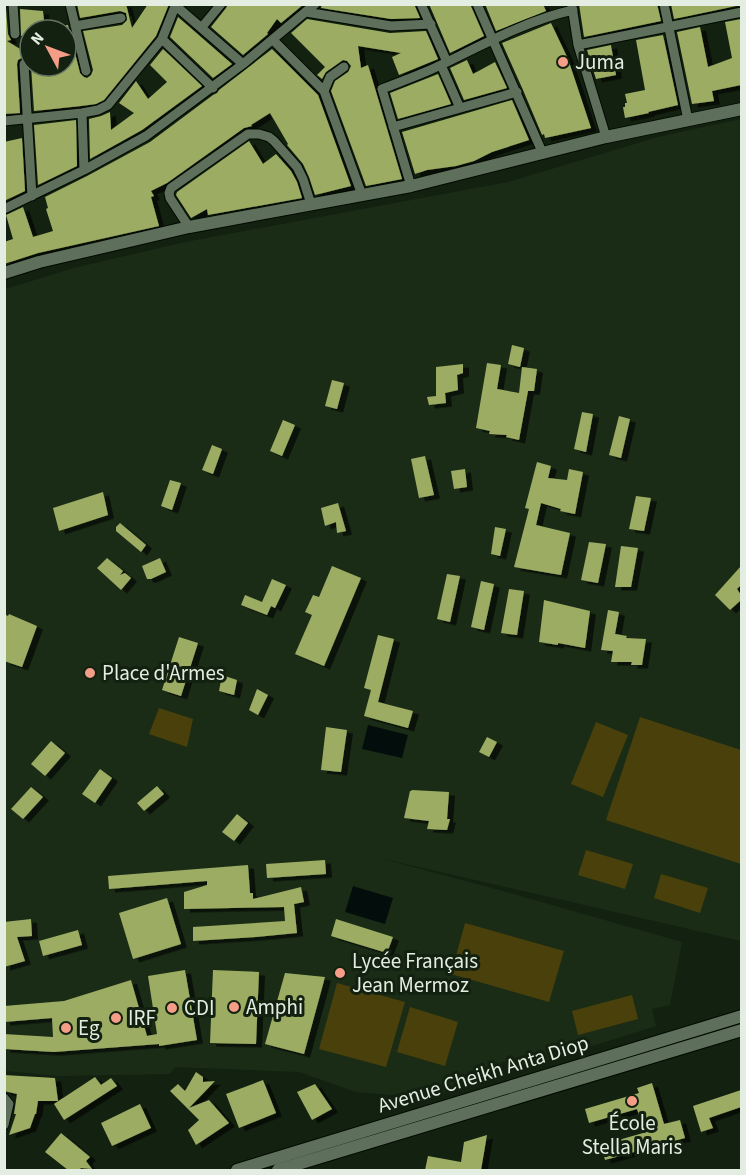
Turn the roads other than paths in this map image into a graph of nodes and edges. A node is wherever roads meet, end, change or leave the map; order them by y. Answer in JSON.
{"nodes":[{"id":1,"x":13,"y":4,"type":"edge"},
{"id":2,"x":221,"y":4,"type":"edge"},
{"id":3,"x":315,"y":4,"type":"edge"},
{"id":4,"x":421,"y":4,"type":"edge"},
{"id":5,"x":477,"y":4,"type":"edge"},
{"id":6,"x":664,"y":4,"type":"edge"},
{"id":7,"x":176,"y":5,"type":"edge"},
{"id":8,"x":572,"y":7,"type":"edge"},
{"id":9,"x":556,"y":9,"type":"edge"},
{"id":10,"x":306,"y":12,"type":"junction"},
{"id":11,"x":741,"y":12,"type":"edge"},
{"id":12,"x":121,"y":18,"type":"dead end"},
{"id":13,"x":431,"y":24,"type":"junction"},
{"id":14,"x":78,"y":25,"type":"edge"},
{"id":15,"x":669,"y":26,"type":"junction"},
{"id":16,"x":202,"y":27,"type":"junction"},
{"id":17,"x":15,"y":34,"type":"dead end"},
{"id":18,"x":78,"y":38,"type":"edge"},
{"id":19,"x":162,"y":39,"type":"junction"},
{"id":20,"x":492,"y":39,"type":"junction"},
{"id":21,"x":273,"y":40,"type":"junction"},
{"id":22,"x":578,"y":45,"type":"junction"},
{"id":23,"x":243,"y":64,"type":"junction"},
{"id":24,"x":444,"y":64,"type":"junction"},
{"id":25,"x":344,"y":67,"type":"dead end"},
{"id":26,"x":86,"y":71,"type":"dead end"},
{"id":27,"x":25,"y":78,"type":"edge"},
{"id":28,"x":213,"y":88,"type":"junction"},
{"id":29,"x":324,"y":92,"type":"junction"},
{"id":30,"x":517,"y":92,"type":"junction"},
{"id":31,"x":460,"y":108,"type":"junction"},
{"id":32,"x":741,"y":110,"type":"edge"},
{"id":33,"x":82,"y":113,"type":"junction"},
{"id":34,"x":27,"y":118,"type":"junction"},
{"id":35,"x":688,"y":120,"type":"junction"},
{"id":36,"x":4,"y":121,"type":"edge"},
{"id":37,"x":393,"y":127,"type":"junction"},
{"id":38,"x":606,"y":137,"type":"junction"},
{"id":39,"x":543,"y":154,"type":"junction"},
{"id":40,"x":84,"y":170,"type":"junction"},
{"id":41,"x":411,"y":186,"type":"junction"},
{"id":42,"x":362,"y":195,"type":"junction"},
{"id":43,"x":32,"y":196,"type":"junction"},
{"id":44,"x":311,"y":204,"type":"junction"},
{"id":45,"x":4,"y":209,"type":"edge"},
{"id":46,"x":189,"y":227,"type":"junction"},
{"id":47,"x":4,"y":273,"type":"edge"},
{"id":48,"x":741,"y":1016,"type":"edge"},
{"id":49,"x":741,"y":1030,"type":"edge"},
{"id":50,"x":4,"y":1098,"type":"edge"},
{"id":51,"x":4,"y":1125,"type":"edge"},
{"id":52,"x":237,"y":1170,"type":"edge"},
{"id":53,"x":284,"y":1170,"type":"edge"}],
"edges":[{"from":1,"to":17,"type":"street"},
{"from":2,"to":16,"type":"street"},
{"from":3,"to":10,"type":"street"},
{"from":4,"to":13,"type":"street"},
{"from":5,"to":20,"type":"street"},
{"from":6,"to":15,"type":"street"},
{"from":7,"to":16,"type":"street"},
{"from":7,"to":19,"type":"street"},
{"from":8,"to":9,"type":"street"},
{"from":8,"to":22,"type":"street"},
{"from":9,"to":20,"type":"street"},
{"from":10,"to":13,"type":"street"},
{"from":10,"to":21,"type":"street"},
{"from":11,"to":15,"type":"street"},
{"from":12,"to":14,"type":"street"},
{"from":13,"to":24,"type":"street"},
{"from":15,"to":22,"type":"street"},
{"from":15,"to":35,"type":"street"},
{"from":16,"to":23,"type":"street"},
{"from":18,"to":26,"type":"street"},
{"from":19,"to":28,"type":"street"},
{"from":19,"to":33,"type":"street"},
{"from":20,"to":24,"type":"street"},
{"from":20,"to":30,"type":"street"},
{"from":21,"to":23,"type":"street"},
{"from":21,"to":29,"type":"street"},
{"from":22,"to":38,"type":"street"},
{"from":23,"to":28,"type":"street"},
{"from":24,"to":31,"type":"street"},
{"from":24,"to":37,"type":"street"},
{"from":25,"to":29,"type":"street"},
{"from":27,"to":34,"type":"street"},
{"from":28,"to":40,"type":"street"},
{"from":29,"to":42,"type":"street"},
{"from":30,"to":31,"type":"street"},
{"from":30,"to":39,"type":"street"},
{"from":31,"to":37,"type":"street"},
{"from":32,"to":35,"type":"street"},
{"from":33,"to":34,"type":"street"},
{"from":33,"to":40,"type":"street"},
{"from":34,"to":36,"type":"street"},
{"from":34,"to":43,"type":"street"},
{"from":35,"to":38,"type":"street"},
{"from":37,"to":41,"type":"street"},
{"from":38,"to":39,"type":"street"},
{"from":39,"to":41,"type":"street"},
{"from":40,"to":43,"type":"street"},
{"from":41,"to":42,"type":"street"},
{"from":42,"to":44,"type":"street"},
{"from":43,"to":45,"type":"street"},
{"from":44,"to":46,"type":"street"},
{"from":44,"to":46,"type":"street"},
{"from":46,"to":47,"type":"street"},
{"from":48,"to":52,"type":"street","name":"Avenue Cheikh Anta Diop"},
{"from":49,"to":53,"type":"street","name":"Avenue Cheikh Anta Diop"},
{"from":50,"to":51,"type":"street"}]}
